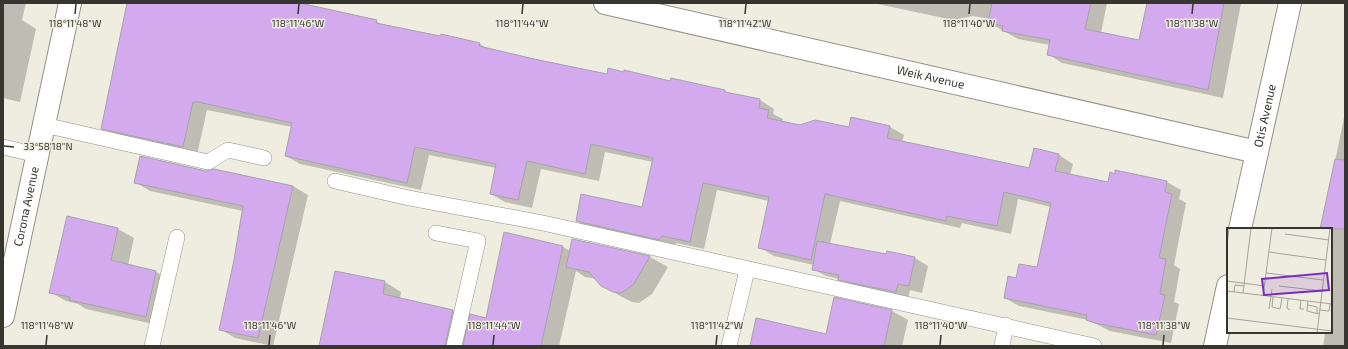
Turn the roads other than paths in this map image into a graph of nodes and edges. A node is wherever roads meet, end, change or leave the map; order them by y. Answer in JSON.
{"nodes":[{"id":1,"x":70,"y":3,"type":"edge"},
{"id":2,"x":604,"y":3,"type":"edge"},
{"id":3,"x":1290,"y":3,"type":"edge"},
{"id":4,"x":44,"y":125,"type":"junction"},
{"id":5,"x":3,"y":147,"type":"edge"},
{"id":6,"x":1258,"y":152,"type":"junction"},
{"id":7,"x":38,"y":155,"type":"junction"},
{"id":8,"x":264,"y":158,"type":"dead end"},
{"id":9,"x":335,"y":181,"type":"dead end"},
{"id":10,"x":1240,"y":228,"type":"edge"},
{"id":11,"x":436,"y":233,"type":"dead end"},
{"id":12,"x":177,"y":237,"type":"dead end"},
{"id":13,"x":747,"y":270,"type":"junction"},
{"id":14,"x":1227,"y":291,"type":"edge"},
{"id":15,"x":3,"y":316,"type":"edge"},
{"id":16,"x":1006,"y":325,"type":"junction"},
{"id":17,"x":152,"y":346,"type":"edge"},
{"id":18,"x":454,"y":346,"type":"edge"},
{"id":19,"x":729,"y":346,"type":"edge"},
{"id":20,"x":1002,"y":346,"type":"edge"},
{"id":21,"x":1094,"y":346,"type":"edge"},
{"id":22,"x":1215,"y":346,"type":"edge"}],
"edges":[{"from":1,"to":4,"type":"street","name":"Corona Avenue"},
{"from":2,"to":6,"type":"street","name":"Weik Avenue"},
{"from":3,"to":6,"type":"street","name":"Otis Avenue"},
{"from":4,"to":7,"type":"street","name":"Corona Avenue"},
{"from":4,"to":8,"type":"lane"},
{"from":5,"to":7,"type":"lane"},
{"from":6,"to":10,"type":"street","name":"Otis Avenue"},
{"from":7,"to":15,"type":"street","name":"Corona Avenue"},
{"from":9,"to":13,"type":"lane"},
{"from":11,"to":18,"type":"lane"},
{"from":12,"to":17,"type":"lane"},
{"from":13,"to":16,"type":"lane"},
{"from":13,"to":19,"type":"lane"},
{"from":14,"to":22,"type":"street"},
{"from":16,"to":20,"type":"lane"},
{"from":16,"to":21,"type":"lane"}]}
